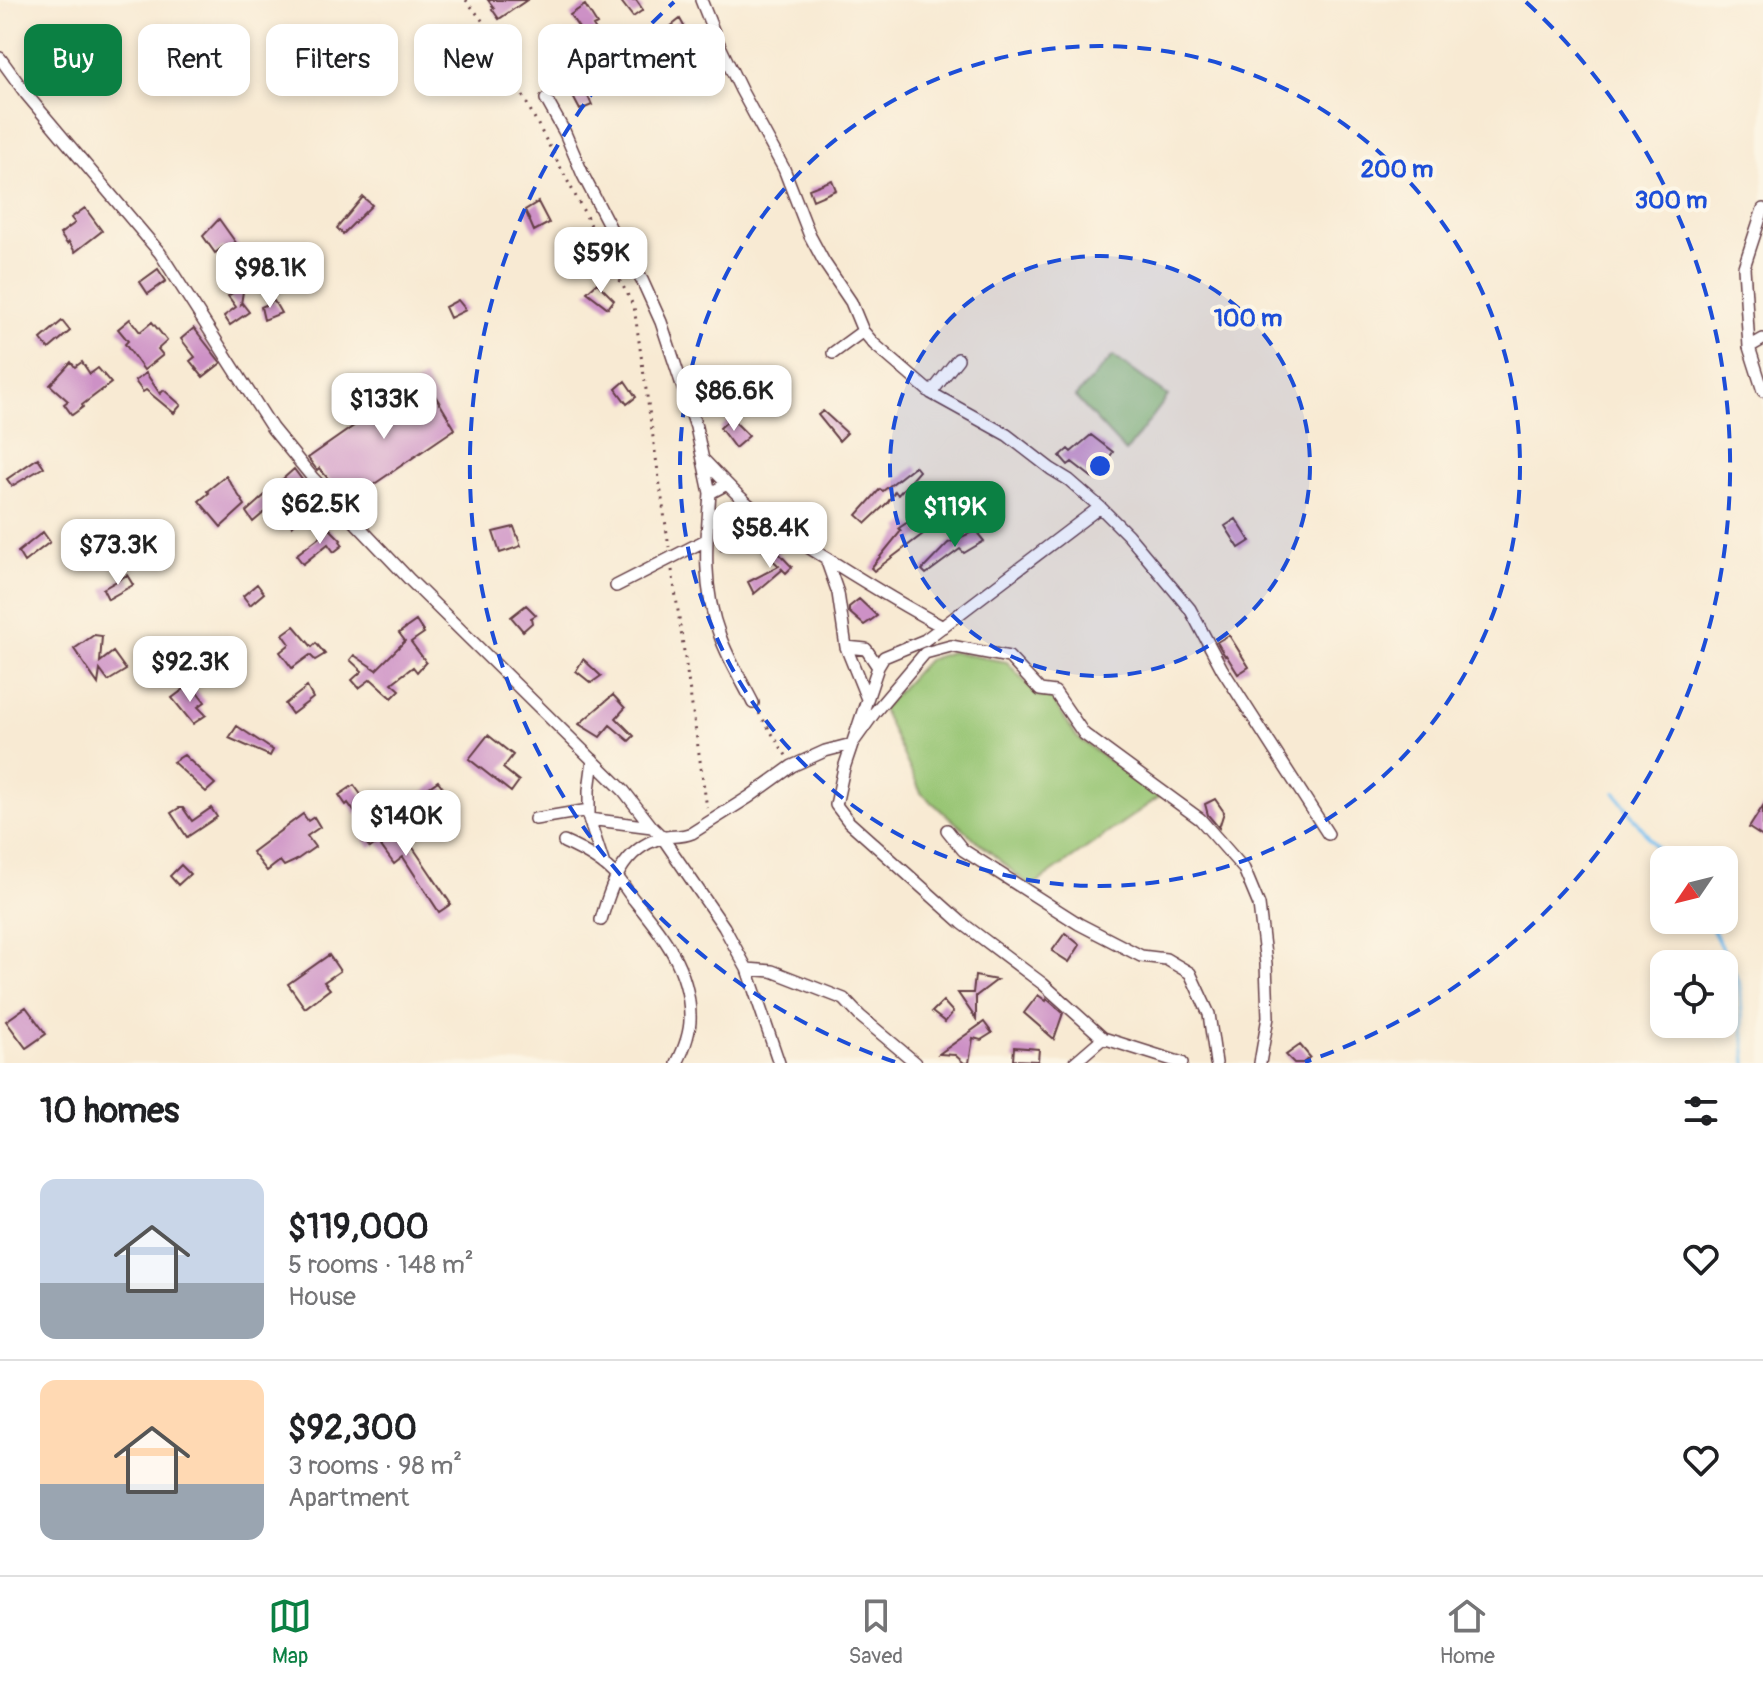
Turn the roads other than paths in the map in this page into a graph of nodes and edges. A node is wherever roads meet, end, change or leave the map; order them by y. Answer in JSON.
{"nodes":[{"id":1,"x":701,"y":0,"type":"edge"},
{"id":2,"x":0,"y":58,"type":"edge"},
{"id":3,"x":546,"y":99,"type":"dead end"},
{"id":4,"x":1763,"y":209,"type":"edge"},
{"id":5,"x":863,"y":331,"type":"junction"},
{"id":6,"x":1763,"y":339,"type":"edge"},
{"id":7,"x":1749,"y":347,"type":"junction"},
{"id":8,"x":833,"y":353,"type":"dead end"},
{"id":9,"x":958,"y":359,"type":"dead end"},
{"id":10,"x":1763,"y":391,"type":"edge"},
{"id":11,"x":931,"y":393,"type":"junction"},
{"id":12,"x":703,"y":459,"type":"junction"},
{"id":13,"x":727,"y":484,"type":"junction"},
{"id":14,"x":710,"y":493,"type":"junction"},
{"id":15,"x":1100,"y":507,"type":"junction"},
{"id":16,"x":706,"y":540,"type":"junction"},
{"id":17,"x":826,"y":558,"type":"junction"},
{"id":18,"x":616,"y":586,"type":"dead end"},
{"id":19,"x":943,"y":627,"type":"junction"},
{"id":20,"x":846,"y":647,"type":"junction"},
{"id":21,"x":878,"y":667,"type":"junction"},
{"id":22,"x":867,"y":699,"type":"junction"},
{"id":23,"x":753,"y":703,"type":"road end"},
{"id":24,"x":852,"y":744,"type":"junction"},
{"id":25,"x":593,"y":760,"type":"junction"},
{"id":26,"x":589,"y":814,"type":"junction"},
{"id":27,"x":535,"y":819,"type":"dead end"},
{"id":28,"x":652,"y":827,"type":"junction"},
{"id":29,"x":947,"y":830,"type":"dead end"},
{"id":30,"x":1328,"y":834,"type":"dead end"},
{"id":31,"x":662,"y":837,"type":"junction"},
{"id":32,"x":564,"y":842,"type":"dead end"},
{"id":33,"x":604,"y":865,"type":"junction"},
{"id":34,"x":616,"y":875,"type":"junction"},
{"id":35,"x":601,"y":920,"type":"dead end"},
{"id":36,"x":747,"y":969,"type":"junction"},
{"id":37,"x":1103,"y":1038,"type":"junction"},
{"id":38,"x":677,"y":1063,"type":"edge"},
{"id":39,"x":779,"y":1063,"type":"edge"},
{"id":40,"x":916,"y":1063,"type":"edge"},
{"id":41,"x":1074,"y":1063,"type":"edge"},
{"id":42,"x":1182,"y":1063,"type":"edge"},
{"id":43,"x":1216,"y":1063,"type":"edge"},
{"id":44,"x":1260,"y":1063,"type":"edge"}],
"edges":[{"from":1,"to":5,"type":"street"},
{"from":2,"to":25,"type":"street"},
{"from":3,"to":12,"type":"street"},
{"from":4,"to":7,"type":"street"},
{"from":5,"to":8,"type":"street"},
{"from":5,"to":11,"type":"street"},
{"from":6,"to":7,"type":"street"},
{"from":7,"to":10,"type":"street"},
{"from":9,"to":11,"type":"street"},
{"from":11,"to":15,"type":"street"},
{"from":12,"to":13,"type":"street"},
{"from":12,"to":14,"type":"street"},
{"from":13,"to":14,"type":"street"},
{"from":13,"to":17,"type":"street"},
{"from":14,"to":16,"type":"street"},
{"from":15,"to":19,"type":"street"},
{"from":15,"to":30,"type":"street"},
{"from":16,"to":18,"type":"street"},
{"from":16,"to":23,"type":"street"},
{"from":17,"to":19,"type":"street"},
{"from":17,"to":20,"type":"street"},
{"from":19,"to":21,"type":"street"},
{"from":20,"to":21,"type":"street"},
{"from":20,"to":22,"type":"street"},
{"from":21,"to":22,"type":"street"},
{"from":22,"to":24,"type":"street"},
{"from":24,"to":31,"type":"street"},
{"from":24,"to":37,"type":"street"},
{"from":24,"to":44,"type":"street"},
{"from":25,"to":26,"type":"street"},
{"from":25,"to":28,"type":"street"},
{"from":26,"to":27,"type":"street"},
{"from":26,"to":28,"type":"street"},
{"from":26,"to":33,"type":"street"},
{"from":28,"to":31,"type":"street"},
{"from":29,"to":43,"type":"street"},
{"from":31,"to":34,"type":"street"},
{"from":31,"to":36,"type":"street"},
{"from":32,"to":33,"type":"street"},
{"from":33,"to":34,"type":"street"},
{"from":34,"to":35,"type":"street"},
{"from":34,"to":38,"type":"street"},
{"from":36,"to":39,"type":"street"},
{"from":36,"to":40,"type":"street"},
{"from":37,"to":41,"type":"street"},
{"from":37,"to":42,"type":"street"}]}
